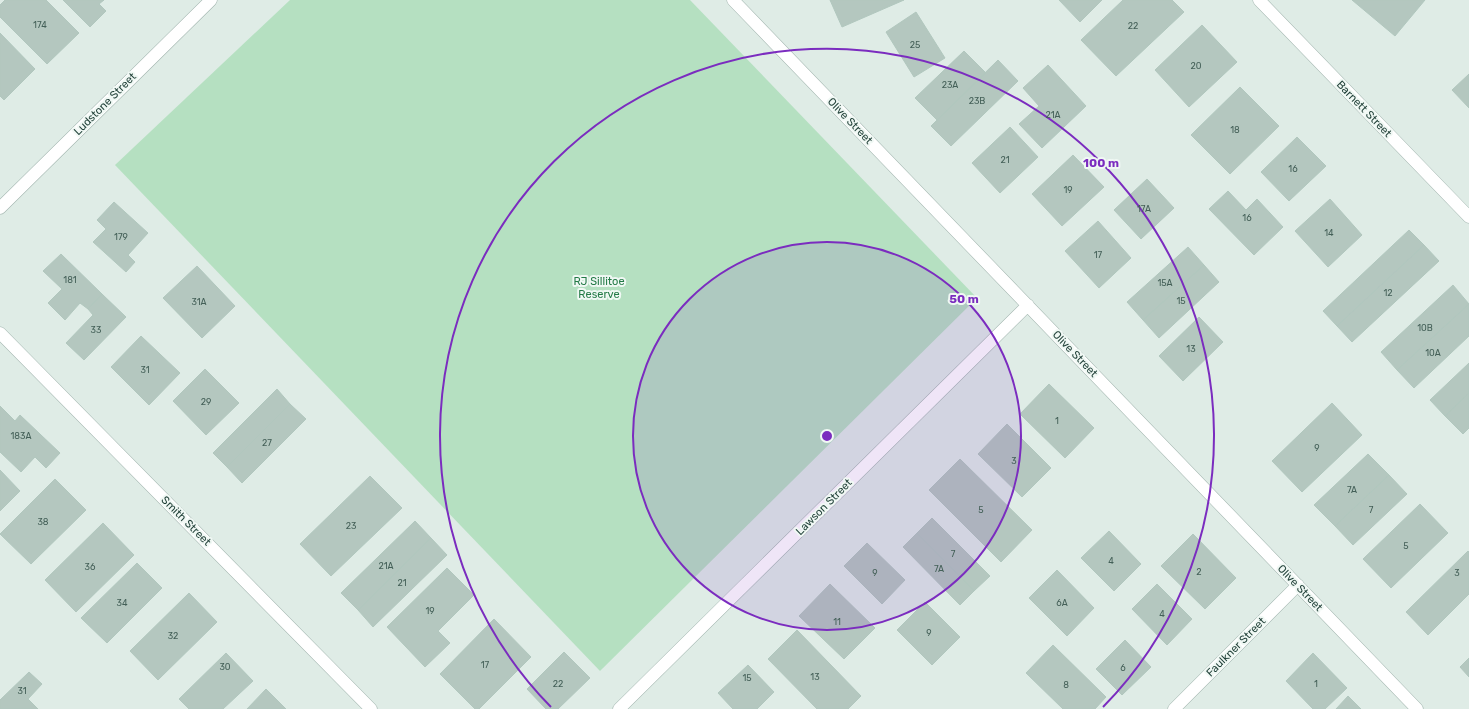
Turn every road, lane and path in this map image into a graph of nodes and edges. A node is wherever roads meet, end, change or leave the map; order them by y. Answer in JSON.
{"nodes":[{"id":1,"x":210,"y":0,"type":"edge"},
{"id":2,"x":733,"y":0,"type":"edge"},
{"id":3,"x":1259,"y":0,"type":"edge"},
{"id":4,"x":0,"y":208,"type":"edge"},
{"id":5,"x":1469,"y":217,"type":"edge"},
{"id":6,"x":1028,"y":305,"type":"junction"},
{"id":7,"x":0,"y":333,"type":"edge"},
{"id":8,"x":1298,"y":585,"type":"junction"},
{"id":9,"x":371,"y":709,"type":"edge"},
{"id":10,"x":619,"y":709,"type":"edge"},
{"id":11,"x":1174,"y":709,"type":"edge"},
{"id":12,"x":1417,"y":709,"type":"edge"}],
"edges":[{"from":1,"to":4,"type":"street","name":"Ludstone Street"},
{"from":2,"to":6,"type":"street","name":"Olive Street"},
{"from":3,"to":5,"type":"street","name":"Barnett Street"},
{"from":6,"to":8,"type":"street","name":"Olive Street"},
{"from":6,"to":10,"type":"street","name":"Lawson Street"},
{"from":7,"to":9,"type":"street","name":"Smith Street"},
{"from":8,"to":11,"type":"street","name":"Faulkner Street"},
{"from":8,"to":12,"type":"street","name":"Olive Street"}]}
